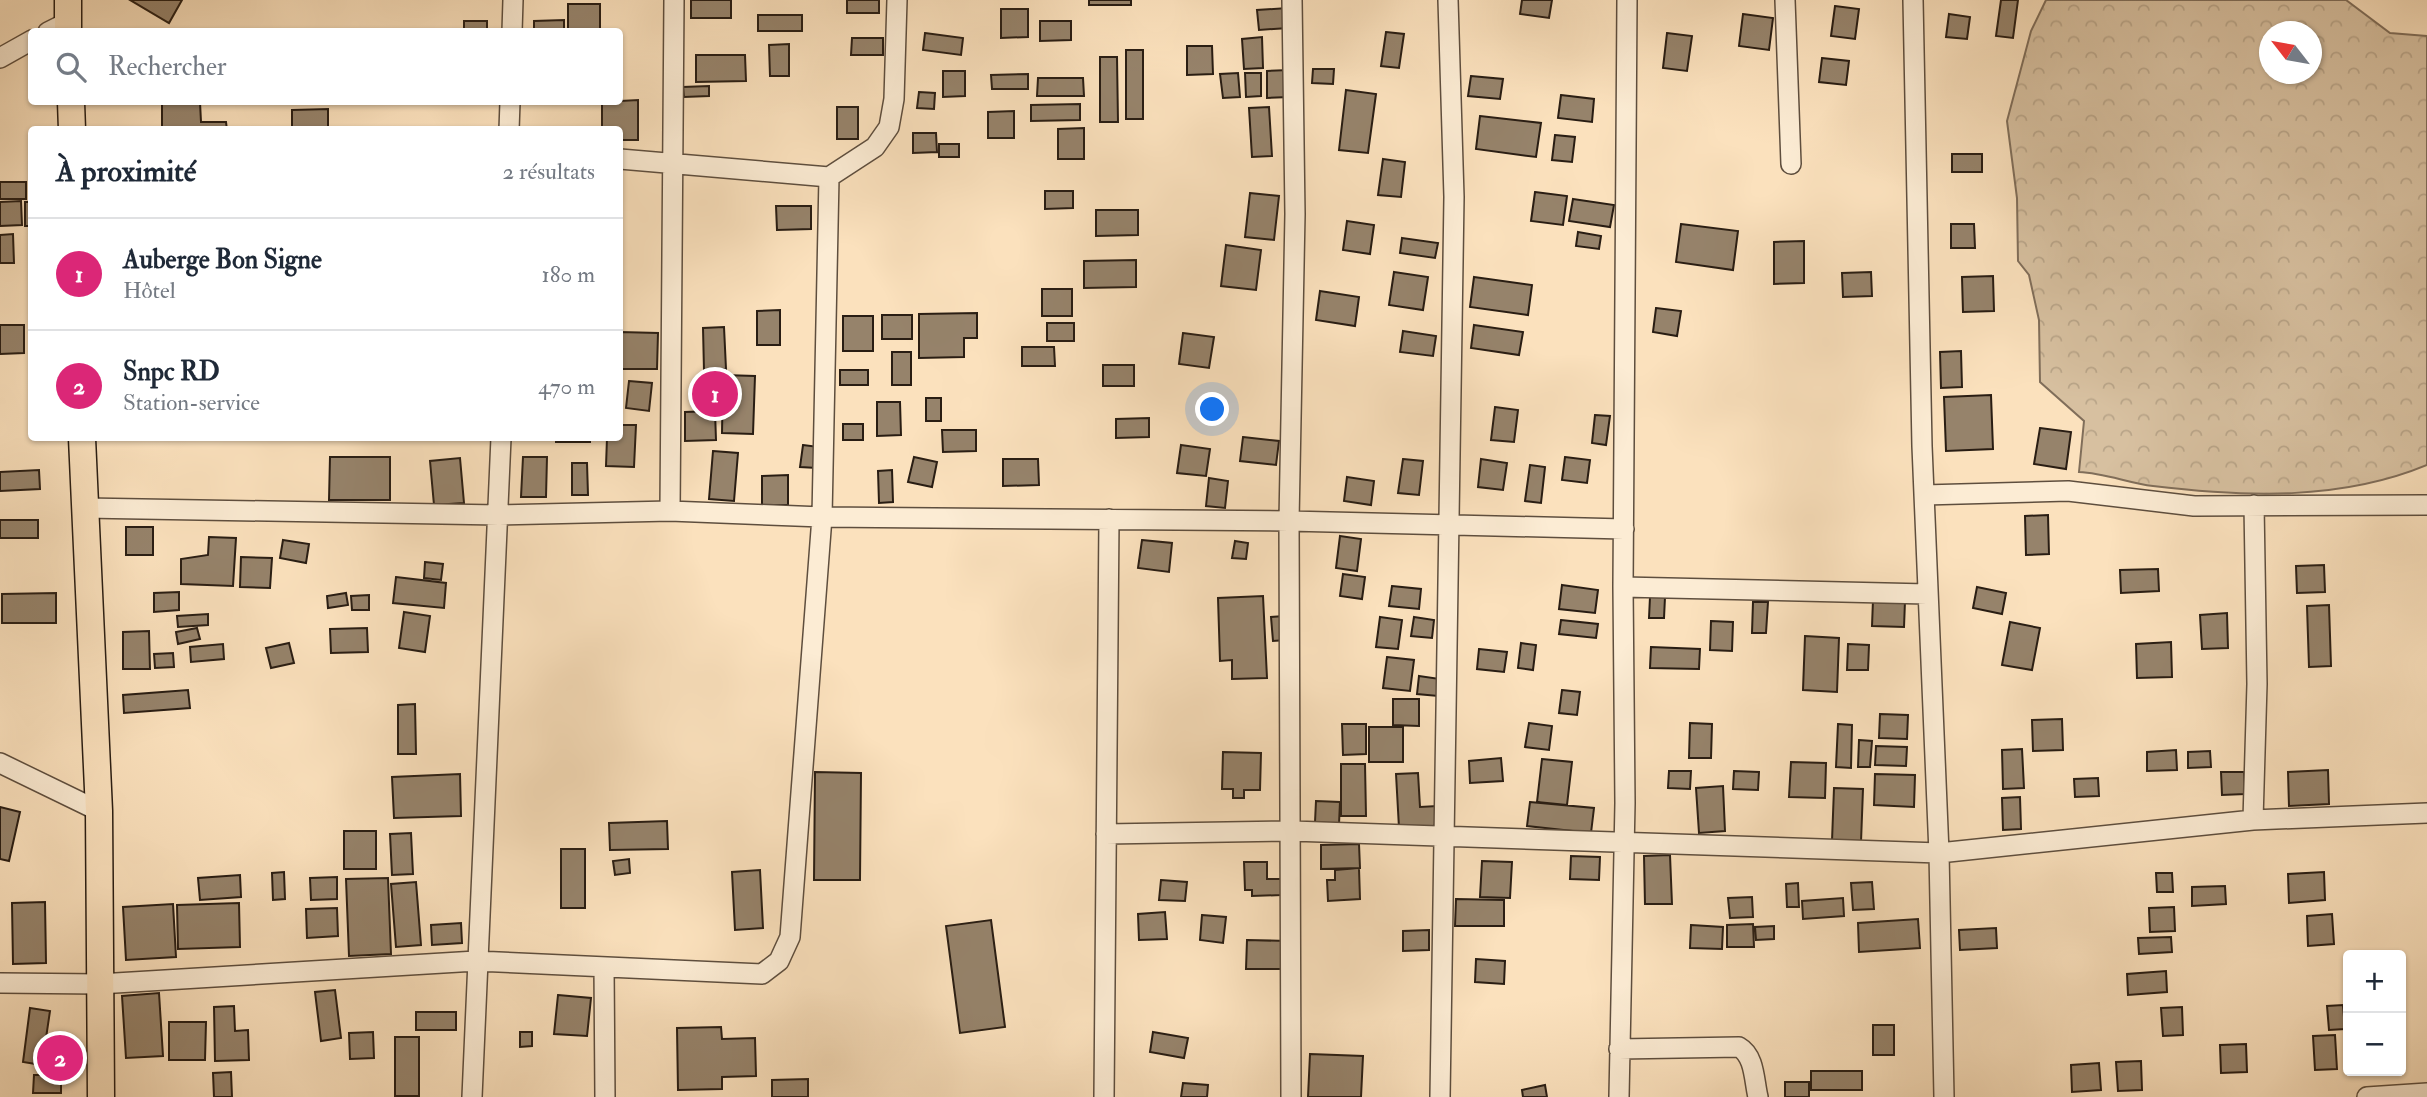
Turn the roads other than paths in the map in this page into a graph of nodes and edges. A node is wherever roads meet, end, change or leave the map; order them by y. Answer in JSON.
{"nodes":[{"id":1,"x":513,"y":0,"type":"edge"},
{"id":2,"x":674,"y":0,"type":"edge"},
{"id":3,"x":897,"y":0,"type":"edge"},
{"id":4,"x":1292,"y":0,"type":"edge"},
{"id":5,"x":1448,"y":0,"type":"edge"},
{"id":6,"x":1628,"y":0,"type":"edge"},
{"id":7,"x":1785,"y":0,"type":"edge"},
{"id":8,"x":1913,"y":0,"type":"edge"},
{"id":9,"x":512,"y":28,"type":"edge"},
{"id":10,"x":28,"y":42,"type":"edge"},
{"id":11,"x":0,"y":58,"type":"edge"},
{"id":12,"x":71,"y":105,"type":"edge"},
{"id":13,"x":510,"y":105,"type":"edge"},
{"id":14,"x":72,"y":126,"type":"edge"},
{"id":15,"x":509,"y":126,"type":"edge"},
{"id":16,"x":623,"y":159,"type":"edge"},
{"id":17,"x":671,"y":163,"type":"junction"},
{"id":18,"x":1791,"y":164,"type":"dead end"},
{"id":19,"x":829,"y":177,"type":"junction"},
{"id":20,"x":82,"y":441,"type":"edge"},
{"id":21,"x":501,"y":441,"type":"edge"},
{"id":22,"x":1924,"y":495,"type":"junction"},
{"id":23,"x":2254,"y":505,"type":"junction"},
{"id":24,"x":2427,"y":505,"type":"edge"},
{"id":25,"x":85,"y":508,"type":"junction"},
{"id":26,"x":670,"y":511,"type":"junction"},
{"id":27,"x":499,"y":515,"type":"junction"},
{"id":28,"x":822,"y":517,"type":"junction"},
{"id":29,"x":1109,"y":519,"type":"junction"},
{"id":30,"x":1289,"y":521,"type":"junction"},
{"id":31,"x":1450,"y":523,"type":"junction"},
{"id":32,"x":1624,"y":529,"type":"junction"},
{"id":33,"x":1623,"y":587,"type":"junction"},
{"id":34,"x":1927,"y":594,"type":"junction"},
{"id":35,"x":0,"y":763,"type":"edge"},
{"id":36,"x":99,"y":811,"type":"junction"},
{"id":37,"x":2427,"y":813,"type":"edge"},
{"id":38,"x":2253,"y":820,"type":"junction"},
{"id":39,"x":1292,"y":831,"type":"junction"},
{"id":40,"x":1106,"y":834,"type":"junction"},
{"id":41,"x":1446,"y":835,"type":"junction"},
{"id":42,"x":1624,"y":844,"type":"junction"},
{"id":43,"x":1939,"y":853,"type":"junction"},
{"id":44,"x":476,"y":961,"type":"junction"},
{"id":45,"x":604,"y":967,"type":"junction"},
{"id":46,"x":0,"y":983,"type":"edge"},
{"id":47,"x":99,"y":985,"type":"junction"},
{"id":48,"x":1619,"y":1049,"type":"junction"},
{"id":49,"x":2427,"y":1093,"type":"edge"},
{"id":50,"x":101,"y":1097,"type":"edge"},
{"id":51,"x":472,"y":1097,"type":"edge"},
{"id":52,"x":605,"y":1097,"type":"edge"},
{"id":53,"x":1104,"y":1097,"type":"edge"},
{"id":54,"x":1291,"y":1097,"type":"edge"},
{"id":55,"x":1440,"y":1097,"type":"edge"},
{"id":56,"x":1619,"y":1097,"type":"edge"},
{"id":57,"x":1758,"y":1097,"type":"edge"},
{"id":58,"x":1944,"y":1097,"type":"edge"},
{"id":59,"x":2367,"y":1097,"type":"edge"}],
"edges":[{"from":1,"to":9,"type":"street"},
{"from":2,"to":17,"type":"street"},
{"from":3,"to":19,"type":"street"},
{"from":4,"to":30,"type":"street"},
{"from":5,"to":31,"type":"street"},
{"from":6,"to":32,"type":"street"},
{"from":7,"to":18,"type":"street"},
{"from":8,"to":22,"type":"street"},
{"from":10,"to":11,"type":"street"},
{"from":12,"to":14,"type":"highway"},
{"from":13,"to":15,"type":"street"},
{"from":16,"to":17,"type":"street"},
{"from":17,"to":19,"type":"street"},
{"from":17,"to":26,"type":"street"},
{"from":19,"to":28,"type":"street"},
{"from":20,"to":25,"type":"highway"},
{"from":21,"to":27,"type":"street"},
{"from":22,"to":23,"type":"street"},
{"from":22,"to":34,"type":"street"},
{"from":23,"to":24,"type":"street"},
{"from":23,"to":38,"type":"street"},
{"from":25,"to":27,"type":"street"},
{"from":25,"to":36,"type":"highway"},
{"from":26,"to":27,"type":"street"},
{"from":26,"to":28,"type":"street"},
{"from":27,"to":44,"type":"street"},
{"from":28,"to":29,"type":"street"},
{"from":28,"to":45,"type":"street"},
{"from":29,"to":30,"type":"street"},
{"from":29,"to":40,"type":"street"},
{"from":30,"to":31,"type":"street"},
{"from":30,"to":39,"type":"street"},
{"from":31,"to":32,"type":"street"},
{"from":31,"to":41,"type":"street"},
{"from":32,"to":33,"type":"street"},
{"from":33,"to":34,"type":"street"},
{"from":33,"to":42,"type":"street"},
{"from":34,"to":43,"type":"street"},
{"from":35,"to":36,"type":"street"},
{"from":36,"to":47,"type":"highway"},
{"from":37,"to":38,"type":"street"},
{"from":38,"to":43,"type":"street"},
{"from":39,"to":40,"type":"street"},
{"from":39,"to":41,"type":"street"},
{"from":39,"to":54,"type":"street"},
{"from":40,"to":53,"type":"street"},
{"from":41,"to":42,"type":"street"},
{"from":41,"to":55,"type":"street"},
{"from":42,"to":43,"type":"street"},
{"from":42,"to":48,"type":"street"},
{"from":43,"to":58,"type":"street"},
{"from":44,"to":45,"type":"street"},
{"from":44,"to":47,"type":"street"},
{"from":44,"to":51,"type":"street"},
{"from":45,"to":52,"type":"street"},
{"from":46,"to":47,"type":"street"},
{"from":47,"to":50,"type":"highway"},
{"from":48,"to":56,"type":"street"},
{"from":48,"to":57,"type":"street"},
{"from":49,"to":59,"type":"street"}]}
